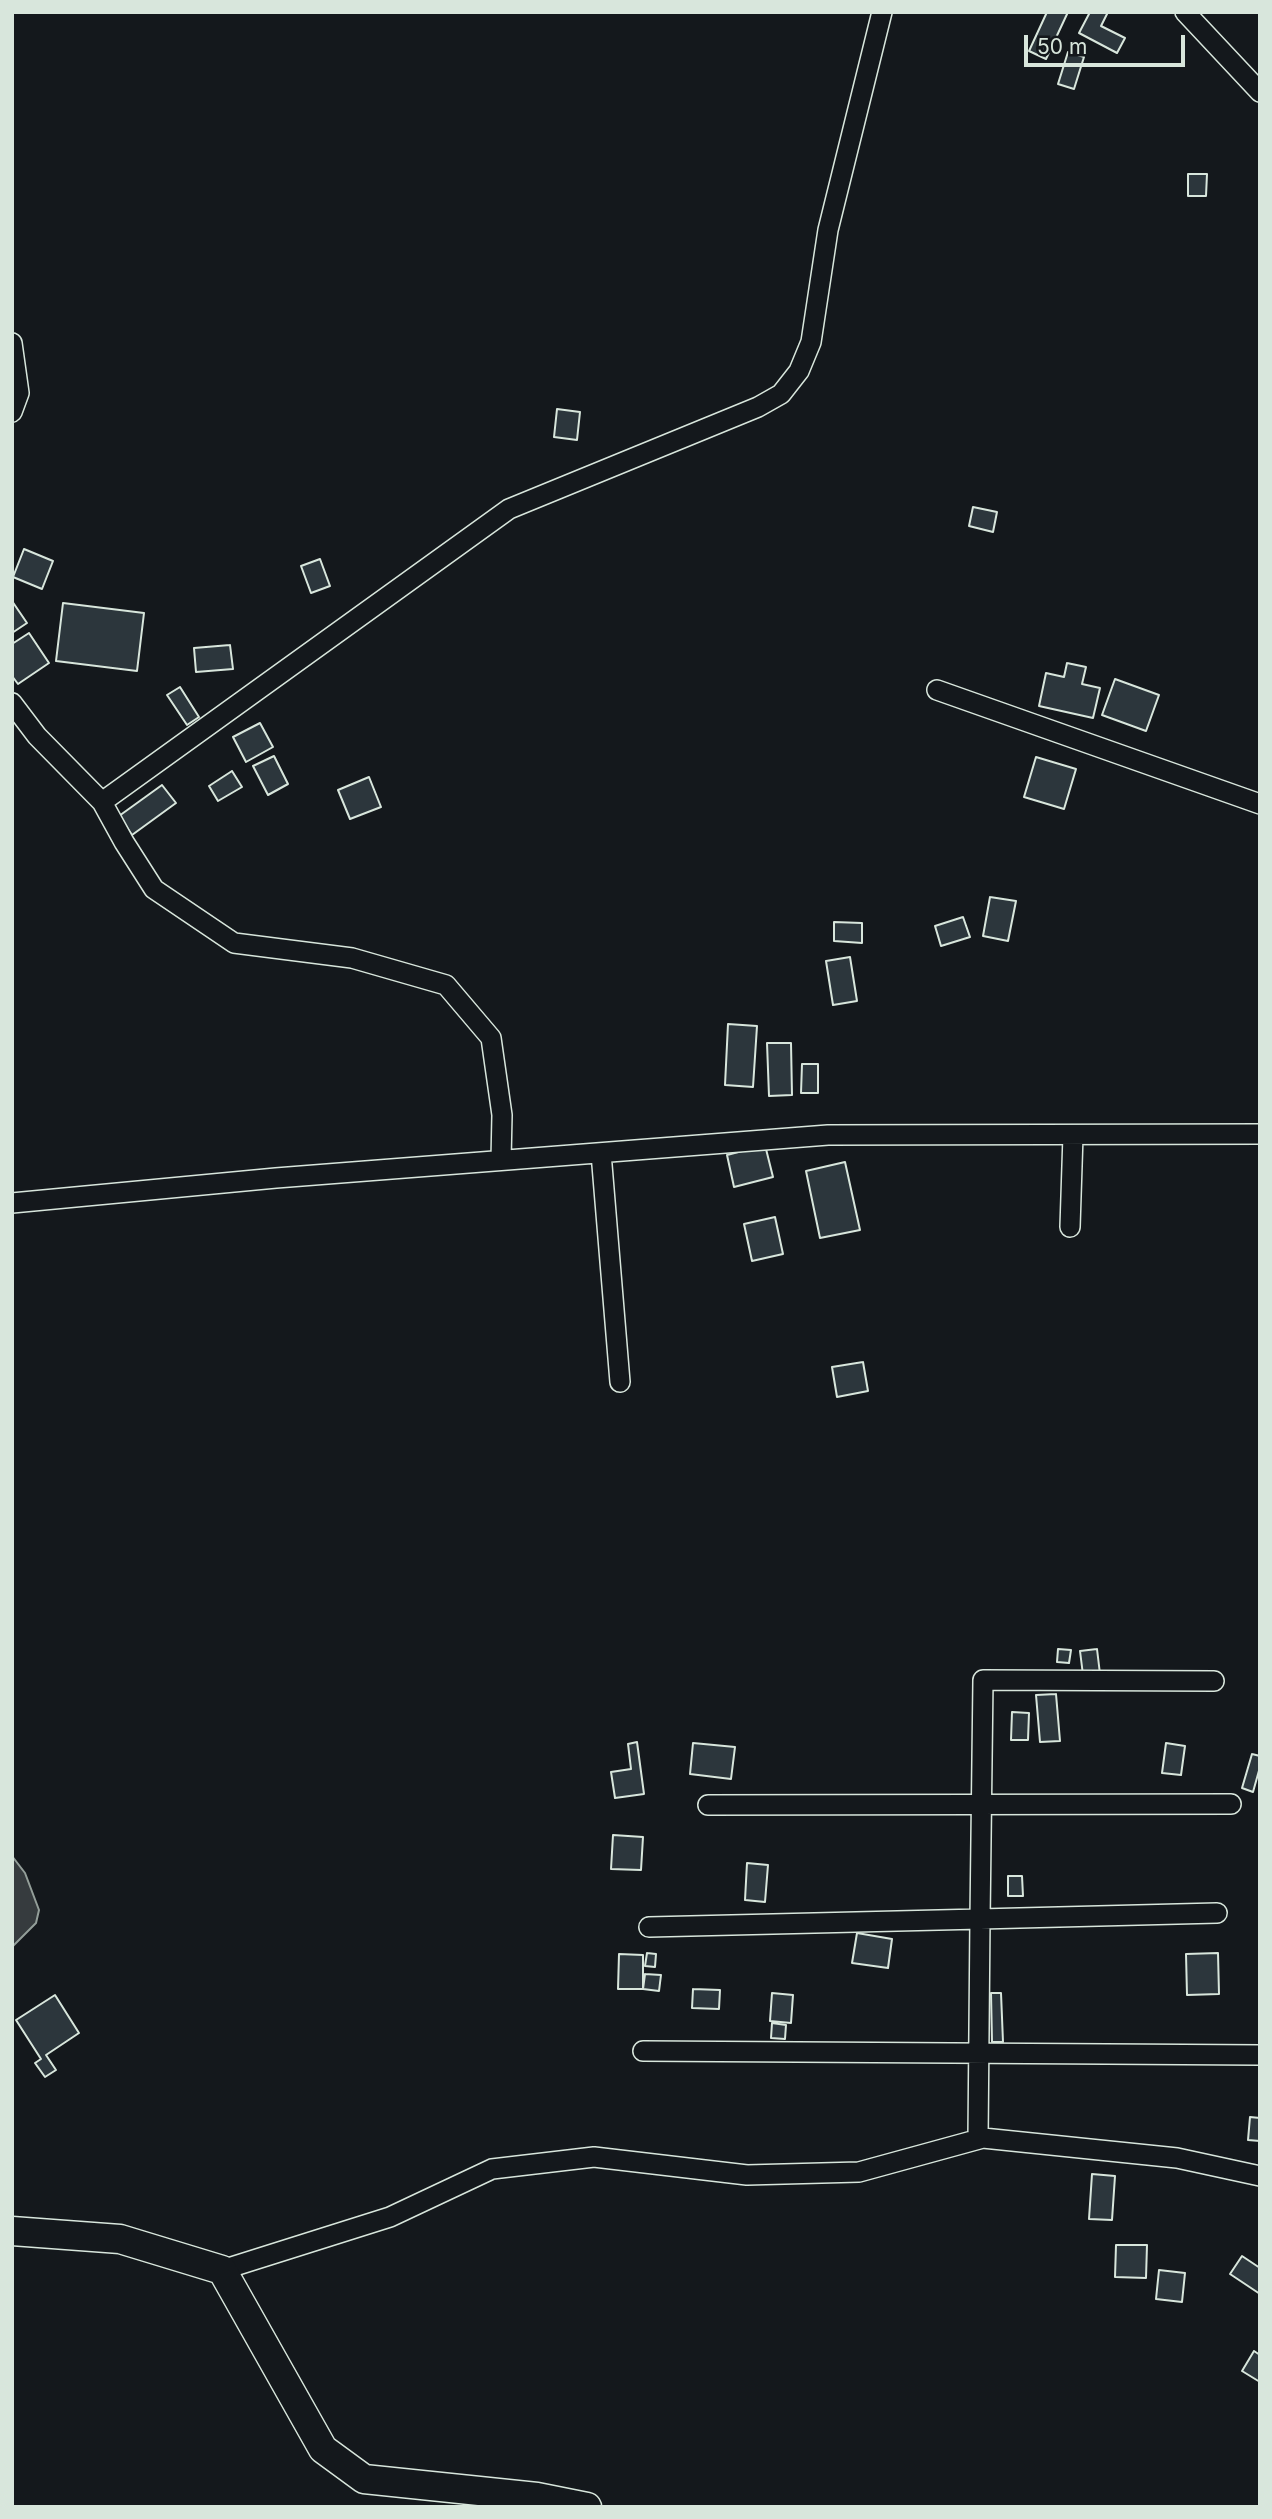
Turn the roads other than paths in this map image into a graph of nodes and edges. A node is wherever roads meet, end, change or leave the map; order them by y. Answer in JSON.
{"nodes":[{"id":1,"x":882,"y":12,"type":"edge"},
{"id":2,"x":1185,"y":12,"type":"edge"},
{"id":3,"x":1260,"y":92,"type":"edge"},
{"id":4,"x":12,"y":343,"type":"edge"},
{"id":5,"x":12,"y":412,"type":"edge"},
{"id":6,"x":937,"y":691,"type":"dead end"},
{"id":7,"x":12,"y":703,"type":"edge"},
{"id":8,"x":102,"y":802,"type":"junction"},
{"id":9,"x":1260,"y":804,"type":"edge"},
{"id":10,"x":1260,"y":1134,"type":"edge"},
{"id":11,"x":1073,"y":1135,"type":"junction"},
{"id":12,"x":601,"y":1153,"type":"junction"},
{"id":13,"x":501,"y":1160,"type":"junction"},
{"id":14,"x":12,"y":1203,"type":"edge"},
{"id":15,"x":1070,"y":1227,"type":"dead end"},
{"id":16,"x":620,"y":1382,"type":"dead end"},
{"id":17,"x":1214,"y":1681,"type":"dead end"},
{"id":18,"x":1231,"y":1804,"type":"dead end"},
{"id":19,"x":708,"y":1805,"type":"dead end"},
{"id":20,"x":981,"y":1805,"type":"junction"},
{"id":21,"x":1217,"y":1913,"type":"dead end"},
{"id":22,"x":980,"y":1919,"type":"junction"},
{"id":23,"x":649,"y":1927,"type":"dead end"},
{"id":24,"x":643,"y":2051,"type":"dead end"},
{"id":25,"x":979,"y":2054,"type":"junction"},
{"id":26,"x":1260,"y":2054,"type":"edge"},
{"id":27,"x":978,"y":2139,"type":"junction"},
{"id":28,"x":1260,"y":2176,"type":"edge"},
{"id":29,"x":12,"y":2231,"type":"edge"},
{"id":30,"x":222,"y":2270,"type":"junction"},
{"id":31,"x":587,"y":2507,"type":"edge"}],
"edges":[{"from":1,"to":8,"type":"street"},
{"from":2,"to":3,"type":"street"},
{"from":4,"to":5,"type":"street"},
{"from":6,"to":9,"type":"street"},
{"from":7,"to":8,"type":"street"},
{"from":8,"to":13,"type":"street"},
{"from":10,"to":11,"type":"street"},
{"from":11,"to":12,"type":"street"},
{"from":11,"to":15,"type":"street"},
{"from":12,"to":13,"type":"street"},
{"from":12,"to":16,"type":"street"},
{"from":13,"to":14,"type":"street"},
{"from":17,"to":20,"type":"street"},
{"from":18,"to":20,"type":"street"},
{"from":19,"to":20,"type":"street"},
{"from":20,"to":22,"type":"street"},
{"from":21,"to":22,"type":"street"},
{"from":22,"to":23,"type":"street"},
{"from":22,"to":25,"type":"street"},
{"from":24,"to":25,"type":"street"},
{"from":25,"to":26,"type":"street"},
{"from":25,"to":27,"type":"street"},
{"from":27,"to":28,"type":"street"},
{"from":27,"to":30,"type":"street"},
{"from":29,"to":30,"type":"street"},
{"from":30,"to":31,"type":"street"}]}
